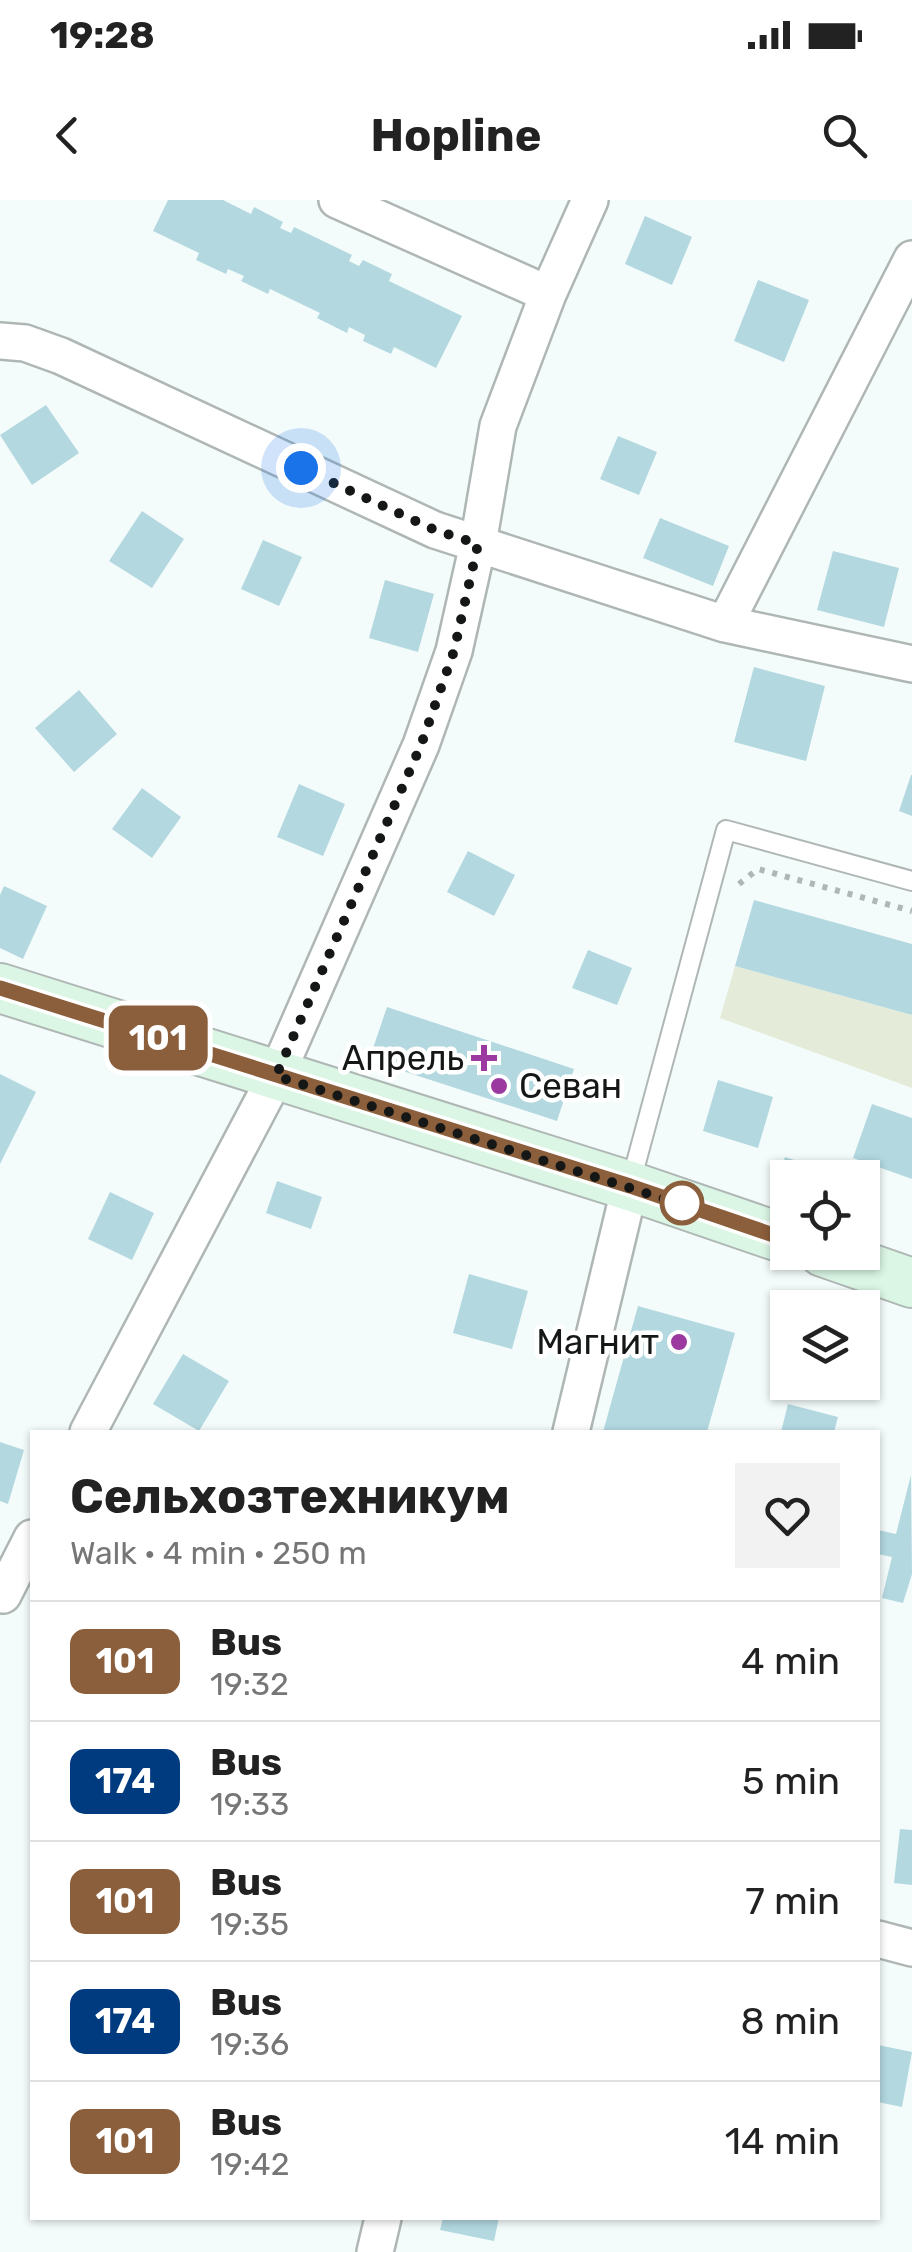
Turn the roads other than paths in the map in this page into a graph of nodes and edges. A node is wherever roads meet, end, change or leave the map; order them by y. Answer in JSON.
{"nodes":[{"id":1,"x":336,"y":200,"type":"edge"},
{"id":2,"x":590,"y":200,"type":"edge"},
{"id":3,"x":912,"y":259,"type":"edge"},
{"id":4,"x":548,"y":294,"type":"junction"},
{"id":5,"x":0,"y":341,"type":"edge"},
{"id":6,"x":478,"y":544,"type":"junction"},
{"id":7,"x":725,"y":624,"type":"junction"},
{"id":8,"x":912,"y":664,"type":"edge"},
{"id":9,"x":912,"y":882,"type":"edge"},
{"id":10,"x":0,"y":988,"type":"edge"},
{"id":11,"x":276,"y":1076,"type":"junction"},
{"id":12,"x":630,"y":1186,"type":"junction"},
{"id":13,"x":770,"y":1234,"type":"edge"},
{"id":14,"x":873,"y":1270,"type":"edge"},
{"id":15,"x":912,"y":1284,"type":"edge"},
{"id":16,"x":89,"y":1430,"type":"edge"},
{"id":17,"x":571,"y":1430,"type":"edge"},
{"id":18,"x":30,"y":1542,"type":"edge"},
{"id":19,"x":3,"y":1595,"type":"dead end"},
{"id":20,"x":880,"y":1940,"type":"edge"},
{"id":21,"x":912,"y":1948,"type":"edge"},
{"id":22,"x":383,"y":2220,"type":"edge"},
{"id":23,"x":375,"y":2252,"type":"edge"}],
"edges":[{"from":1,"to":4,"type":"street"},
{"from":2,"to":4,"type":"street"},
{"from":3,"to":7,"type":"street"},
{"from":4,"to":6,"type":"street"},
{"from":5,"to":6,"type":"street"},
{"from":6,"to":7,"type":"street"},
{"from":6,"to":11,"type":"street"},
{"from":7,"to":8,"type":"street"},
{"from":9,"to":12,"type":"lane"},
{"from":10,"to":11,"type":"main road"},
{"from":11,"to":12,"type":"main road"},
{"from":11,"to":16,"type":"street"},
{"from":12,"to":13,"type":"main road"},
{"from":12,"to":17,"type":"street"},
{"from":14,"to":15,"type":"main road"},
{"from":18,"to":19,"type":"street"},
{"from":20,"to":21,"type":"street"},
{"from":22,"to":23,"type":"street"}]}
